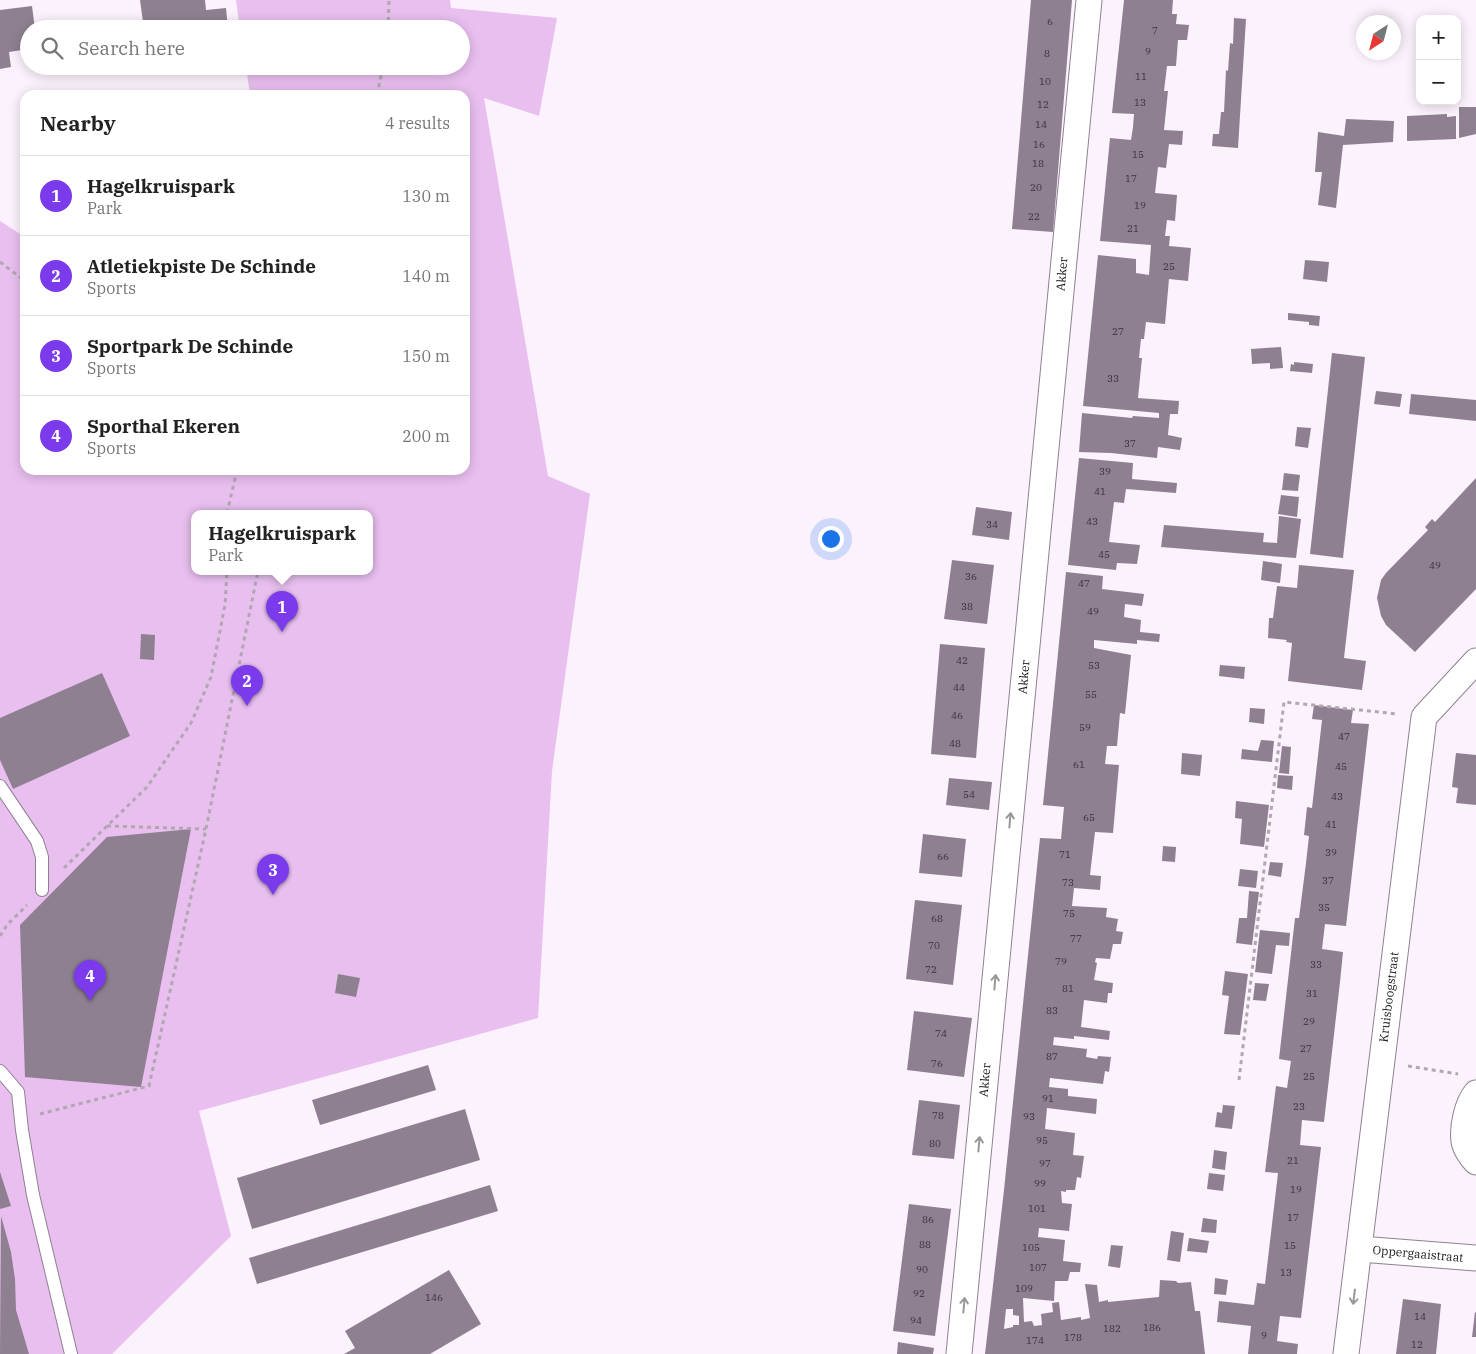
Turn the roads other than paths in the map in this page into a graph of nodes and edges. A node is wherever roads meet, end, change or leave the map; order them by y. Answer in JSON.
{"nodes":[{"id":1,"x":1089,"y":0,"type":"edge"},
{"id":2,"x":1476,"y":661,"type":"edge"},
{"id":3,"x":0,"y":786,"type":"edge"},
{"id":4,"x":42,"y":890,"type":"road end"},
{"id":5,"x":0,"y":1071,"type":"edge"},
{"id":6,"x":1470,"y":1086,"type":"edge"},
{"id":7,"x":1476,"y":1162,"type":"edge"},
{"id":8,"x":1360,"y":1249,"type":"junction"},
{"id":9,"x":1476,"y":1258,"type":"edge"},
{"id":10,"x":71,"y":1354,"type":"edge"},
{"id":11,"x":959,"y":1354,"type":"edge"},
{"id":12,"x":1346,"y":1354,"type":"edge"}],
"edges":[{"from":11,"to":1,"type":"street","name":"Akker","one_way":true},
{"from":2,"to":8,"type":"street","name":"Kruisboogstraat"},
{"from":3,"to":4,"type":"lane"},
{"from":5,"to":10,"type":"lane"},
{"from":6,"to":7,"type":"street"},
{"from":8,"to":9,"type":"street","name":"Oppergaaistraat"},
{"from":8,"to":12,"type":"street","name":"Kruisboogstraat","one_way":true}]}
